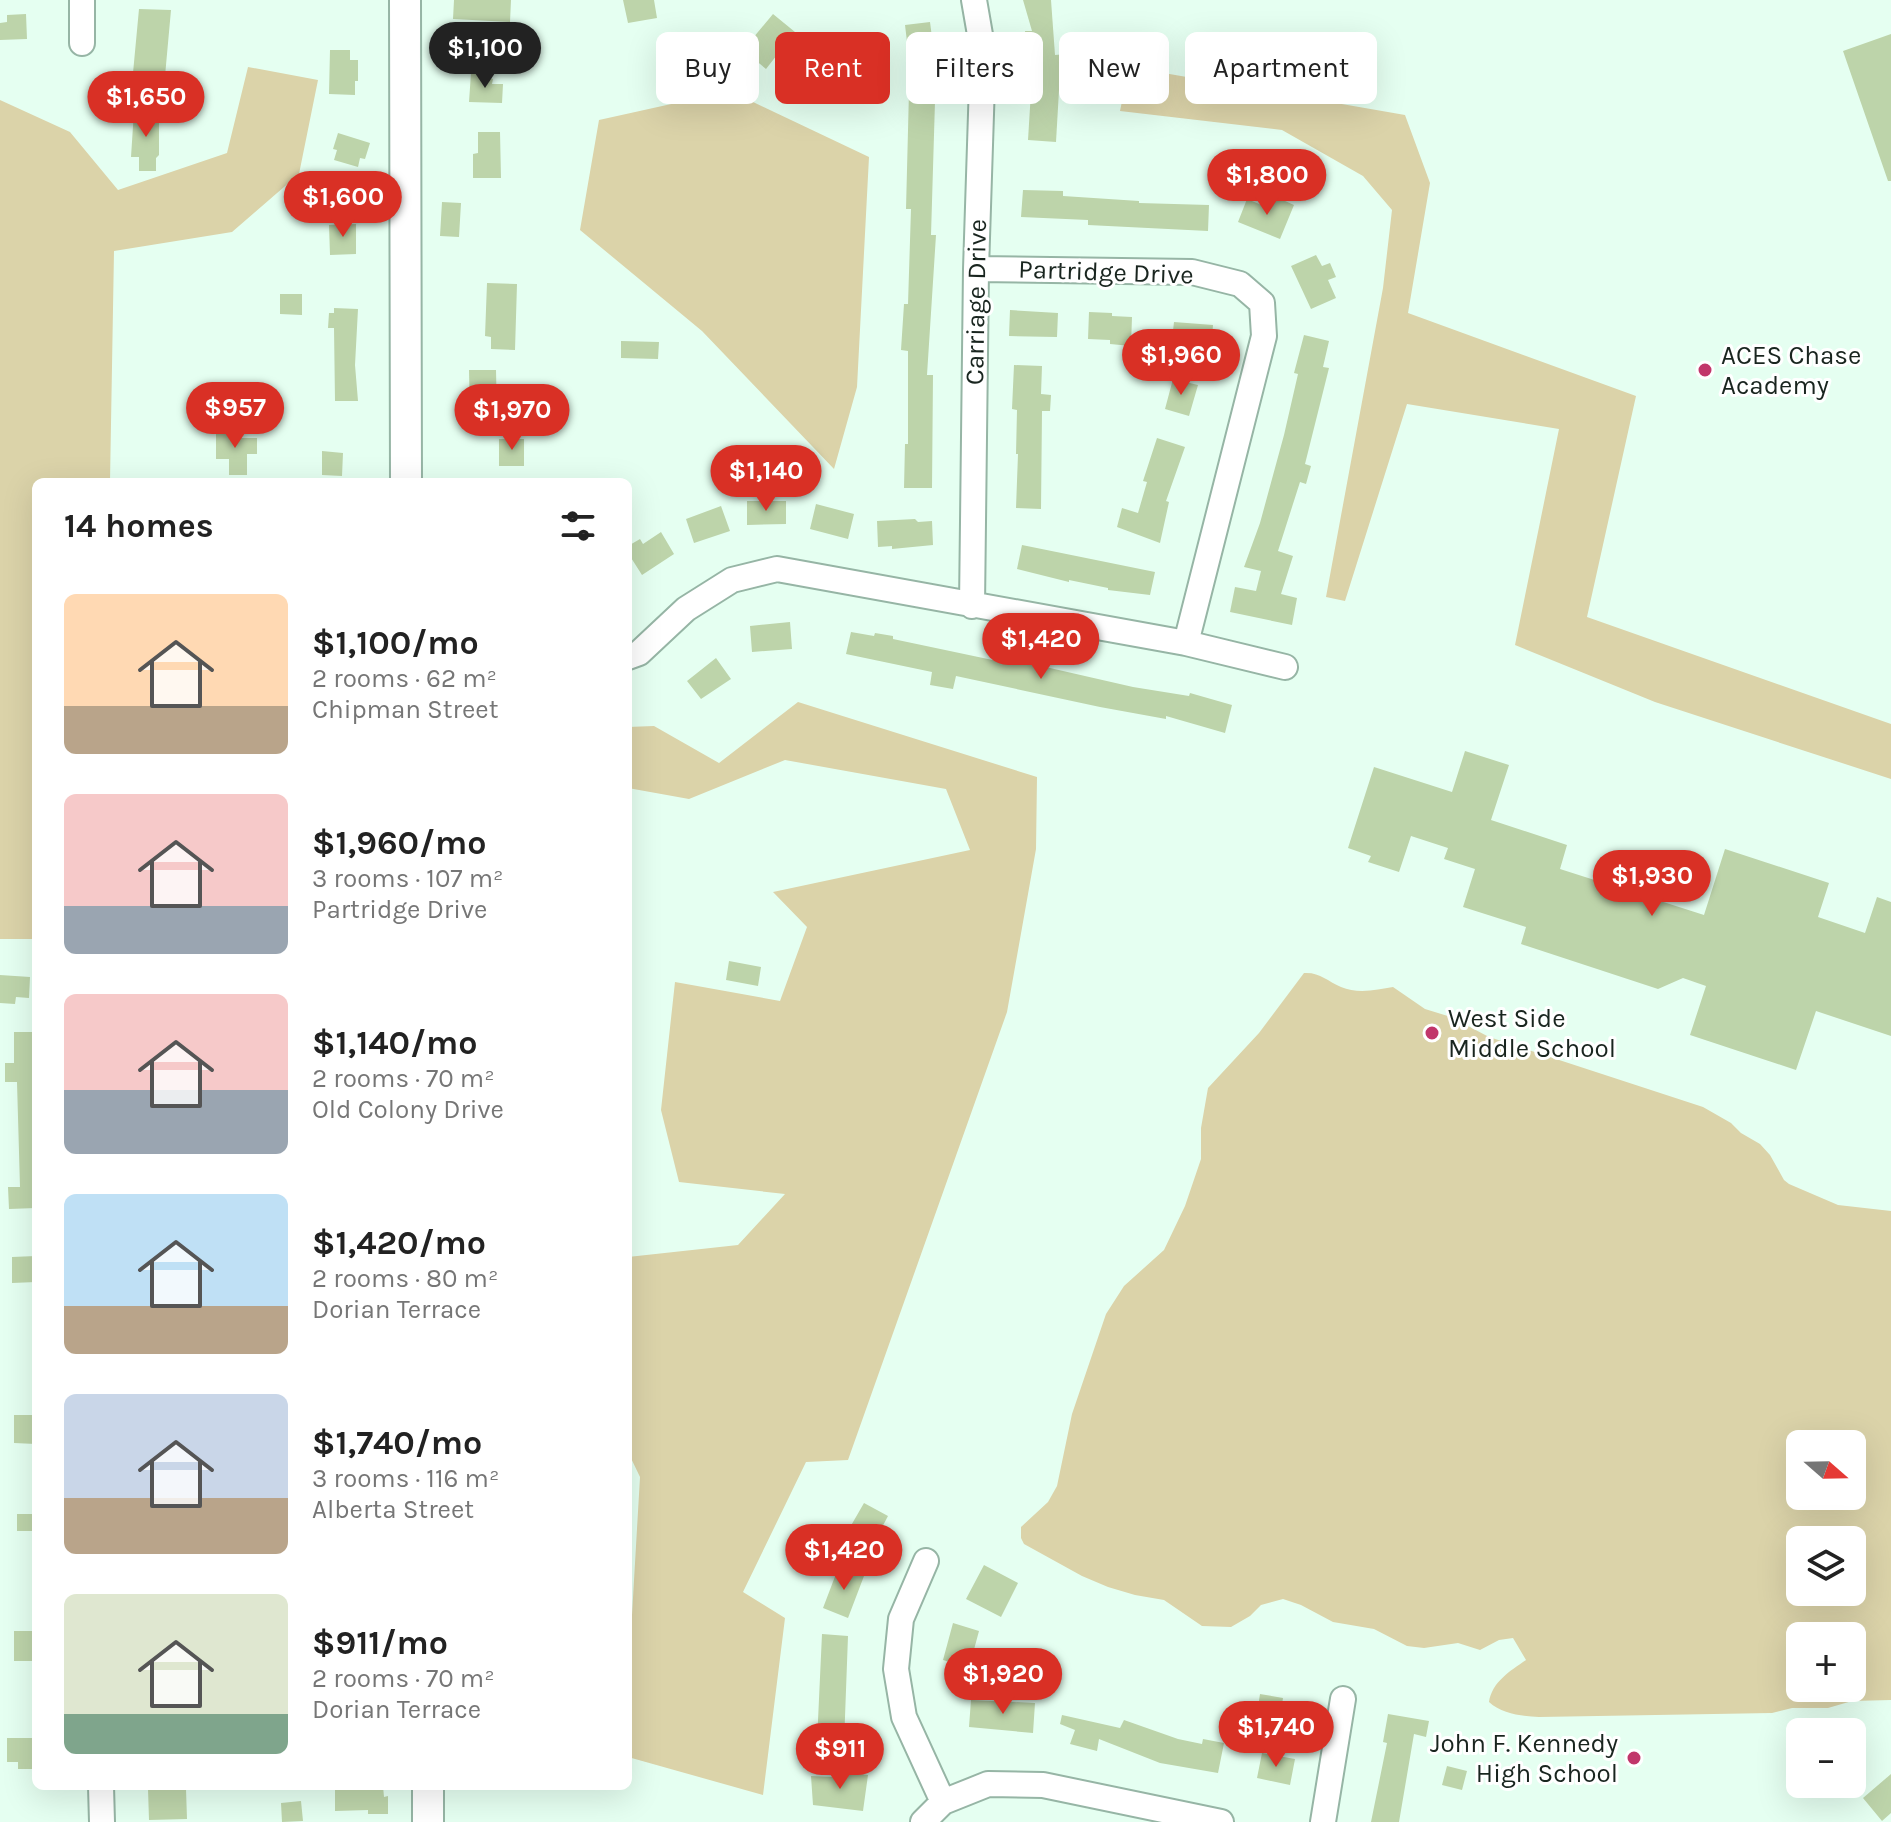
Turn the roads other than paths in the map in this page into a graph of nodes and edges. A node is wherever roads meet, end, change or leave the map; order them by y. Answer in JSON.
{"nodes":[{"id":1,"x":82,"y":0,"type":"edge"},
{"id":2,"x":405,"y":0,"type":"edge"},
{"id":3,"x":974,"y":0,"type":"edge"},
{"id":4,"x":82,"y":43,"type":"dead end"},
{"id":5,"x":976,"y":269,"type":"junction"},
{"id":6,"x":406,"y":478,"type":"edge"},
{"id":7,"x":972,"y":606,"type":"junction"},
{"id":8,"x":1186,"y":643,"type":"junction"},
{"id":9,"x":632,"y":656,"type":"edge"},
{"id":10,"x":1285,"y":667,"type":"dead end"},
{"id":11,"x":926,"y":1561,"type":"dead end"},
{"id":12,"x":1343,"y":1699,"type":"dead end"},
{"id":13,"x":101,"y":1790,"type":"edge"},
{"id":14,"x":428,"y":1790,"type":"edge"},
{"id":15,"x":943,"y":1802,"type":"junction"},
{"id":16,"x":102,"y":1822,"type":"edge"},
{"id":17,"x":428,"y":1822,"type":"edge"},
{"id":18,"x":923,"y":1822,"type":"edge"},
{"id":19,"x":1221,"y":1822,"type":"edge"},
{"id":20,"x":1323,"y":1822,"type":"edge"}],
"edges":[{"from":1,"to":4,"type":"street"},
{"from":2,"to":6,"type":"street"},
{"from":3,"to":5,"type":"street","name":"Carriage Drive"},
{"from":5,"to":7,"type":"street","name":"Carriage Drive"},
{"from":5,"to":8,"type":"street","name":"Partridge Drive"},
{"from":7,"to":8,"type":"street"},
{"from":7,"to":9,"type":"street"},
{"from":8,"to":10,"type":"street"},
{"from":11,"to":15,"type":"street"},
{"from":12,"to":20,"type":"street"},
{"from":13,"to":16,"type":"street"},
{"from":14,"to":17,"type":"street"},
{"from":15,"to":18,"type":"street"},
{"from":15,"to":19,"type":"street"}]}
